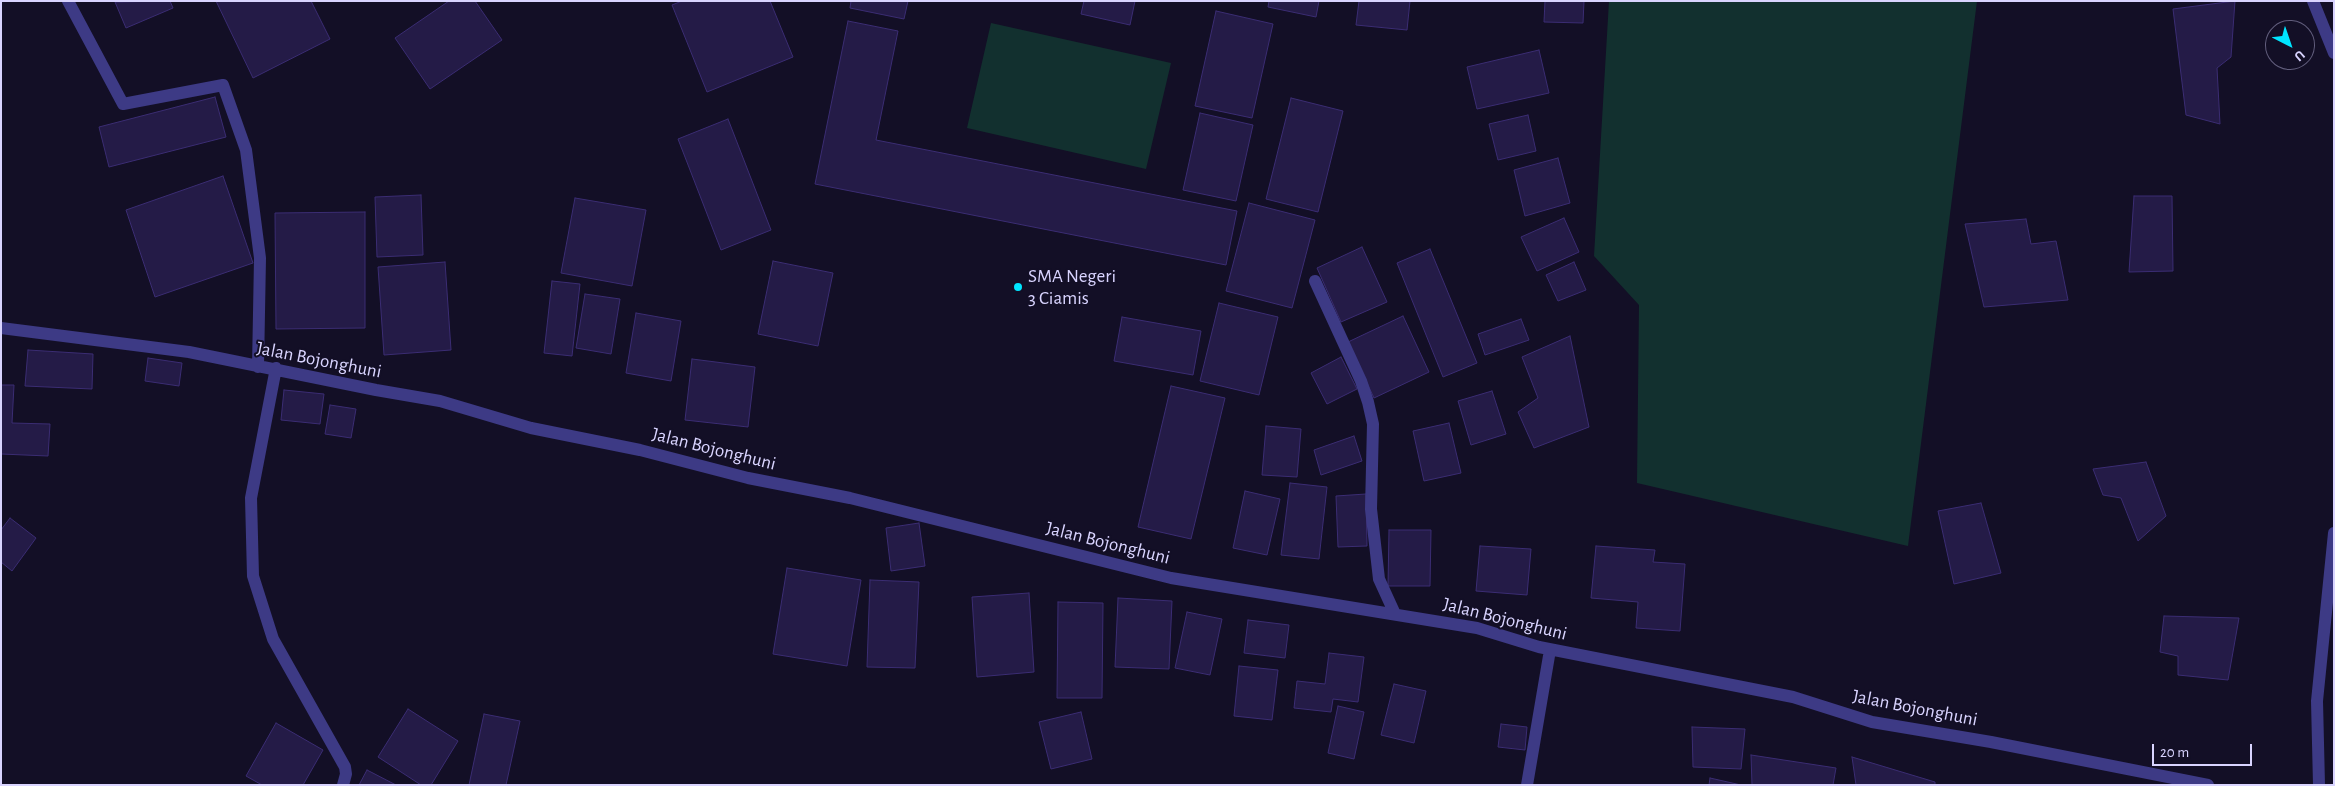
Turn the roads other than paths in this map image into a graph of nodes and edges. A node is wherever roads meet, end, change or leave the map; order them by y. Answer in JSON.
{"nodes":[{"id":1,"x":68,"y":1,"type":"edge"},
{"id":2,"x":2313,"y":1,"type":"edge"},
{"id":3,"x":2334,"y":53,"type":"edge"},
{"id":4,"x":1315,"y":282,"type":"dead end"},
{"id":5,"x":1,"y":328,"type":"edge"},
{"id":6,"x":258,"y":367,"type":"junction"},
{"id":7,"x":276,"y":368,"type":"junction"},
{"id":8,"x":2334,"y":533,"type":"edge"},
{"id":9,"x":1395,"y":614,"type":"junction"},
{"id":10,"x":1550,"y":650,"type":"junction"},
{"id":11,"x":343,"y":785,"type":"edge"},
{"id":12,"x":1528,"y":785,"type":"edge"},
{"id":13,"x":2208,"y":785,"type":"edge"},
{"id":14,"x":2319,"y":785,"type":"edge"}],
"edges":[{"from":1,"to":6,"type":"street"},
{"from":2,"to":3,"type":"street"},
{"from":4,"to":9,"type":"street"},
{"from":5,"to":6,"type":"street","name":"Jalan Bojonghuni"},
{"from":6,"to":7,"type":"street","name":"Jalan Bojonghuni"},
{"from":7,"to":9,"type":"street","name":"Jalan Bojonghuni"},
{"from":7,"to":11,"type":"street"},
{"from":8,"to":14,"type":"street"},
{"from":9,"to":10,"type":"street","name":"Jalan Bojonghuni"},
{"from":10,"to":12,"type":"street"},
{"from":10,"to":13,"type":"street","name":"Jalan Bojonghuni"}]}
